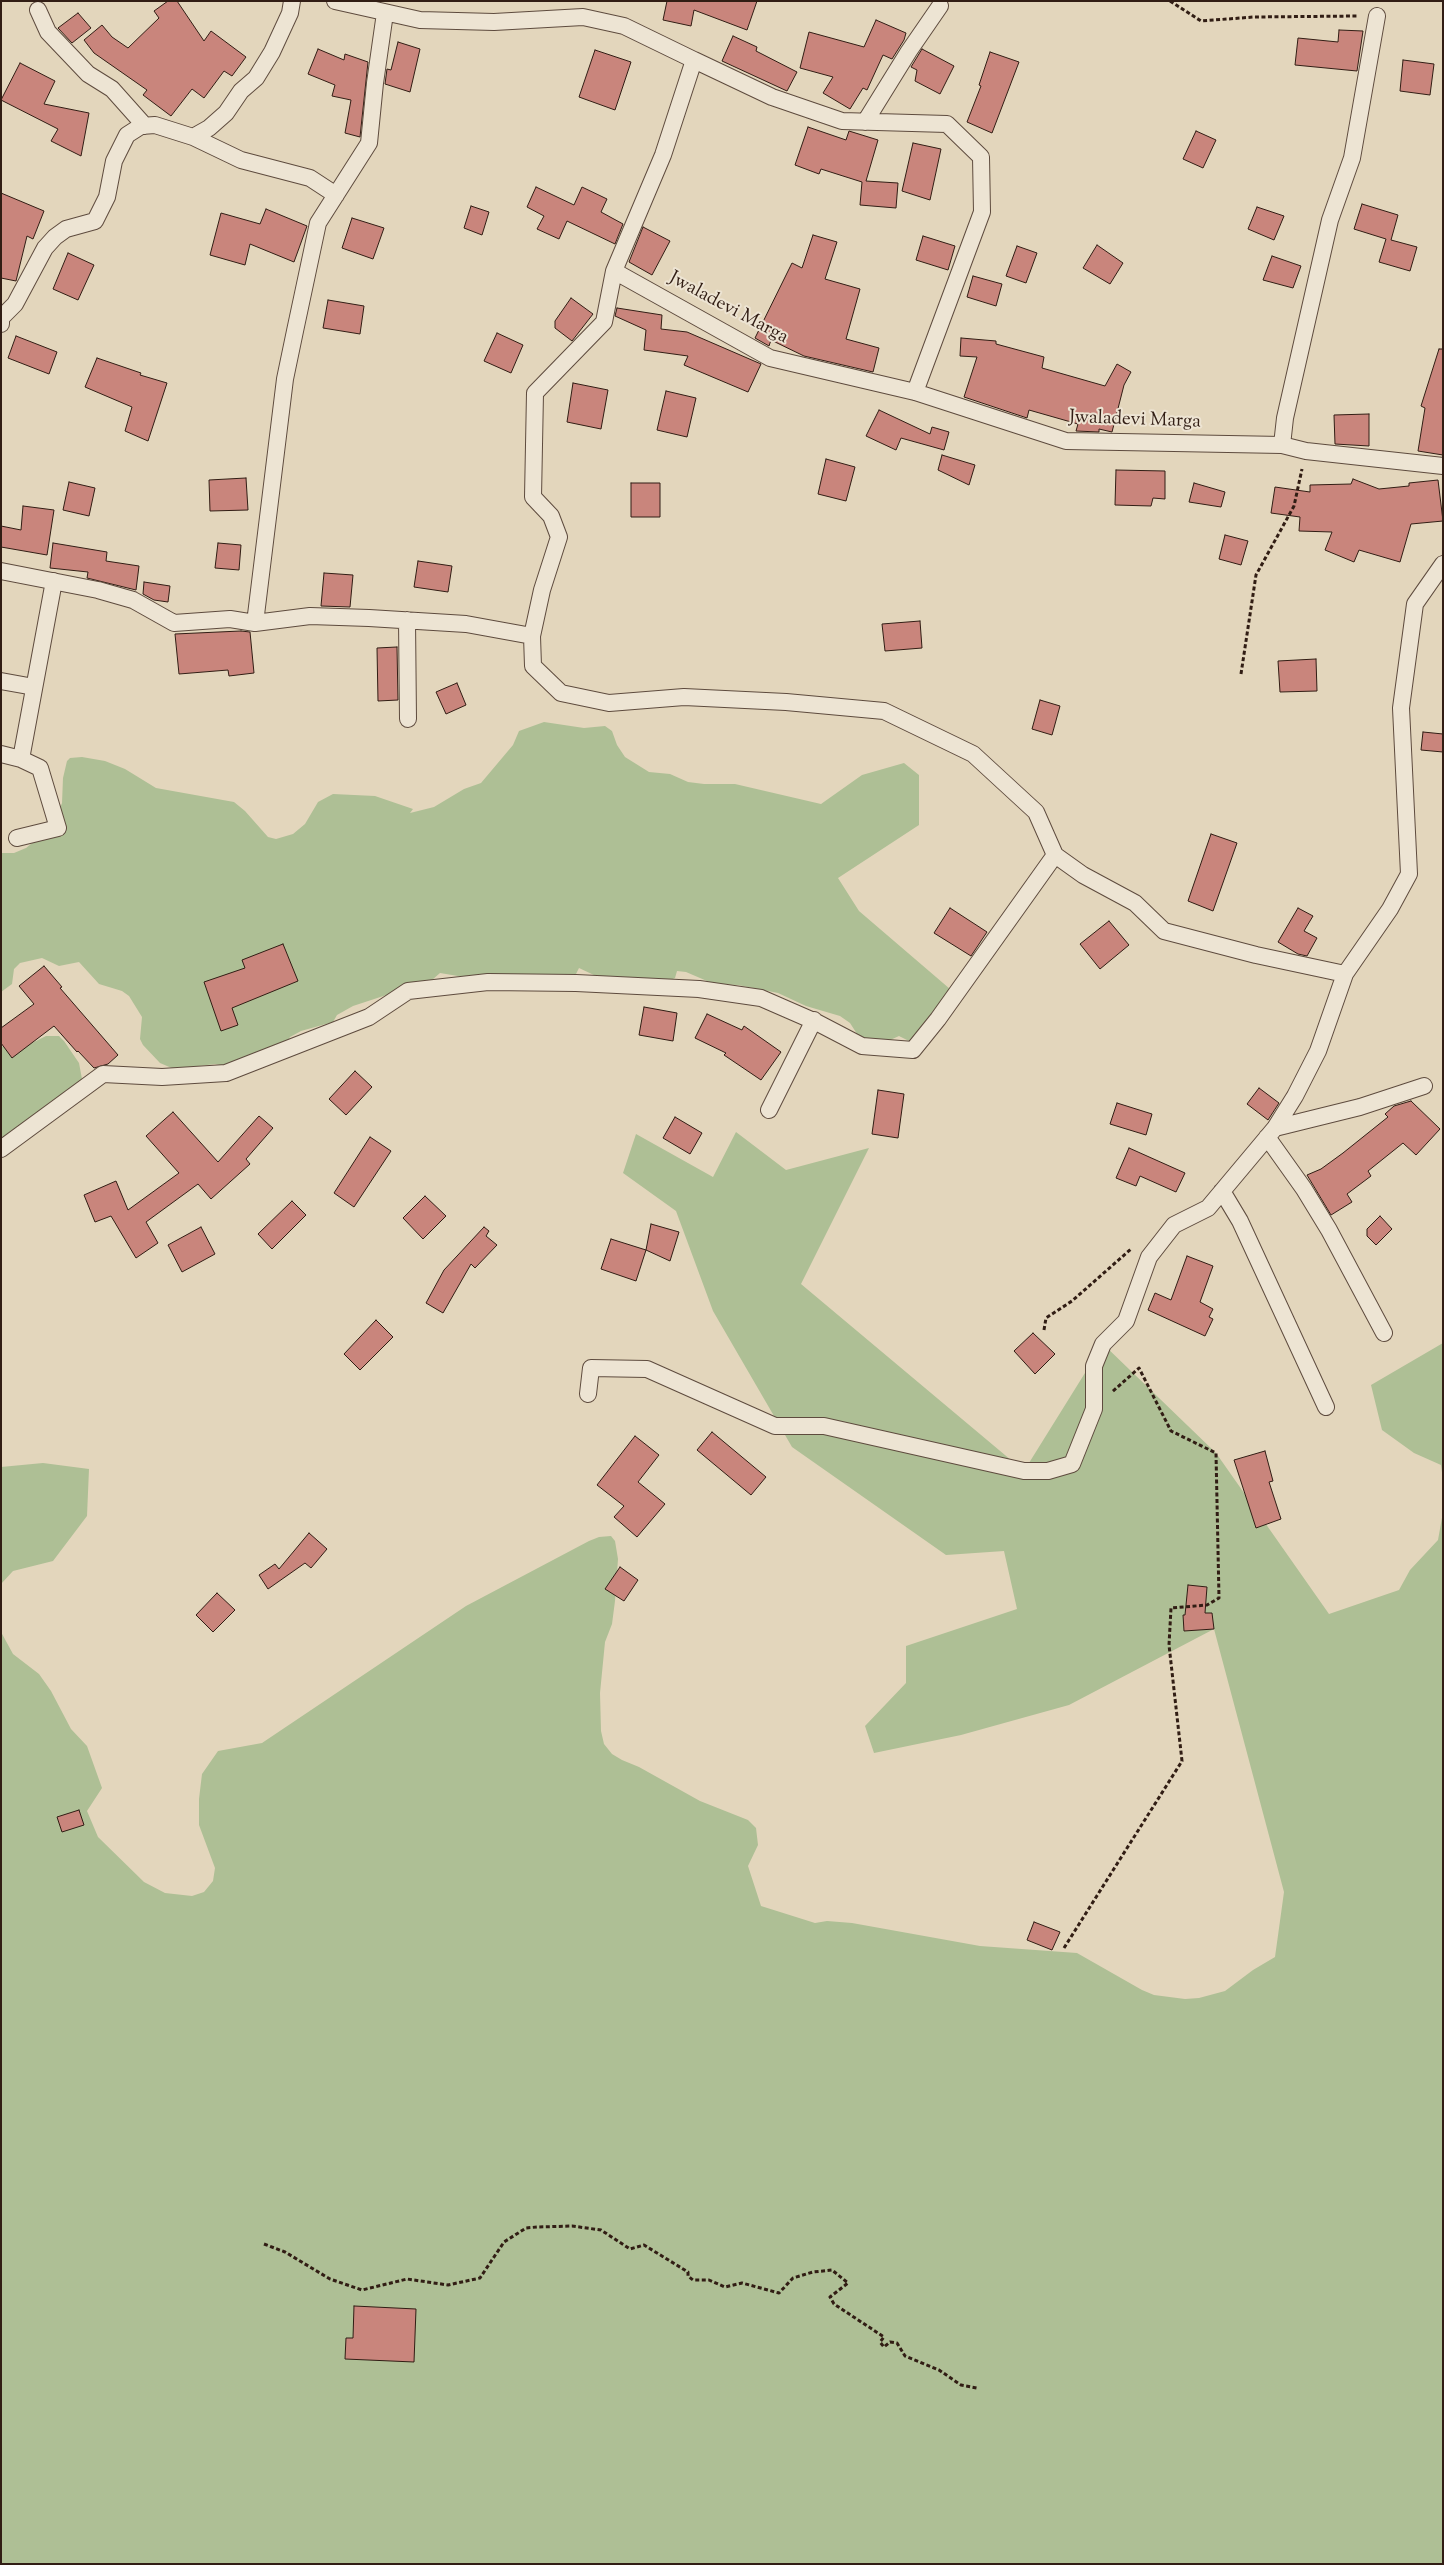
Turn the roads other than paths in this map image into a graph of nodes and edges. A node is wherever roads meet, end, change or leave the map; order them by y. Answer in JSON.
{"nodes":[{"id":1,"x":292,"y":1,"type":"edge"},
{"id":2,"x":335,"y":1,"type":"edge"},
{"id":3,"x":940,"y":6,"type":"dead end"},
{"id":4,"x":38,"y":10,"type":"dead end"},
{"id":5,"x":385,"y":13,"type":"junction"},
{"id":6,"x":1377,"y":16,"type":"road end"},
{"id":7,"x":694,"y":60,"type":"junction"},
{"id":8,"x":865,"y":122,"type":"junction"},
{"id":9,"x":145,"y":126,"type":"junction"},
{"id":10,"x":193,"y":137,"type":"junction"},
{"id":11,"x":336,"y":195,"type":"junction"},
{"id":12,"x":614,"y":271,"type":"junction"},
{"id":13,"x":1,"y":324,"type":"edge"},
{"id":14,"x":915,"y":392,"type":"junction"},
{"id":15,"x":1282,"y":445,"type":"junction"},
{"id":16,"x":1443,"y":466,"type":"edge"},
{"id":17,"x":1443,"y":564,"type":"edge"},
{"id":18,"x":1,"y":571,"type":"edge"},
{"id":19,"x":54,"y":581,"type":"junction"},
{"id":20,"x":407,"y":620,"type":"junction"},
{"id":21,"x":255,"y":623,"type":"junction"},
{"id":22,"x":532,"y":636,"type":"junction"},
{"id":23,"x":1,"y":681,"type":"edge"},
{"id":24,"x":34,"y":687,"type":"junction"},
{"id":25,"x":408,"y":719,"type":"dead end"},
{"id":26,"x":1,"y":754,"type":"edge"},
{"id":27,"x":21,"y":759,"type":"junction"},
{"id":28,"x":17,"y":838,"type":"dead end"},
{"id":29,"x":1055,"y":855,"type":"junction"},
{"id":30,"x":1345,"y":974,"type":"junction"},
{"id":31,"x":814,"y":1020,"type":"junction"},
{"id":32,"x":1424,"y":1086,"type":"dead end"},
{"id":33,"x":770,"y":1110,"type":"dead end"},
{"id":34,"x":1271,"y":1132,"type":"junction"},
{"id":35,"x":1,"y":1149,"type":"edge"},
{"id":36,"x":1222,"y":1191,"type":"junction"},
{"id":37,"x":1384,"y":1333,"type":"dead end"},
{"id":38,"x":588,"y":1394,"type":"dead end"},
{"id":39,"x":1326,"y":1407,"type":"dead end"}],
"edges":[{"from":1,"to":10,"type":"street"},
{"from":2,"to":5,"type":"street"},
{"from":3,"to":8,"type":"street"},
{"from":4,"to":9,"type":"street"},
{"from":5,"to":7,"type":"street"},
{"from":5,"to":11,"type":"street"},
{"from":6,"to":15,"type":"street"},
{"from":7,"to":8,"type":"street"},
{"from":7,"to":12,"type":"street"},
{"from":8,"to":14,"type":"street"},
{"from":9,"to":10,"type":"street"},
{"from":9,"to":13,"type":"street"},
{"from":10,"to":11,"type":"street"},
{"from":11,"to":21,"type":"street"},
{"from":12,"to":14,"type":"street","name":"Jwaladevi Marga"},
{"from":12,"to":22,"type":"street"},
{"from":14,"to":15,"type":"street","name":"Jwaladevi Marga"},
{"from":15,"to":16,"type":"street","name":"Jwaladevi Marga"},
{"from":17,"to":30,"type":"street"},
{"from":18,"to":19,"type":"street"},
{"from":19,"to":21,"type":"street"},
{"from":19,"to":24,"type":"street"},
{"from":20,"to":21,"type":"street"},
{"from":20,"to":22,"type":"street"},
{"from":20,"to":25,"type":"street"},
{"from":22,"to":29,"type":"street"},
{"from":23,"to":24,"type":"street"},
{"from":24,"to":27,"type":"street"},
{"from":26,"to":27,"type":"street"},
{"from":27,"to":28,"type":"street"},
{"from":29,"to":30,"type":"street"},
{"from":29,"to":31,"type":"street"},
{"from":30,"to":34,"type":"street"},
{"from":31,"to":33,"type":"street"},
{"from":31,"to":35,"type":"street"},
{"from":32,"to":34,"type":"street"},
{"from":34,"to":36,"type":"street"},
{"from":34,"to":37,"type":"street"},
{"from":36,"to":38,"type":"street"},
{"from":36,"to":39,"type":"street"}]}
